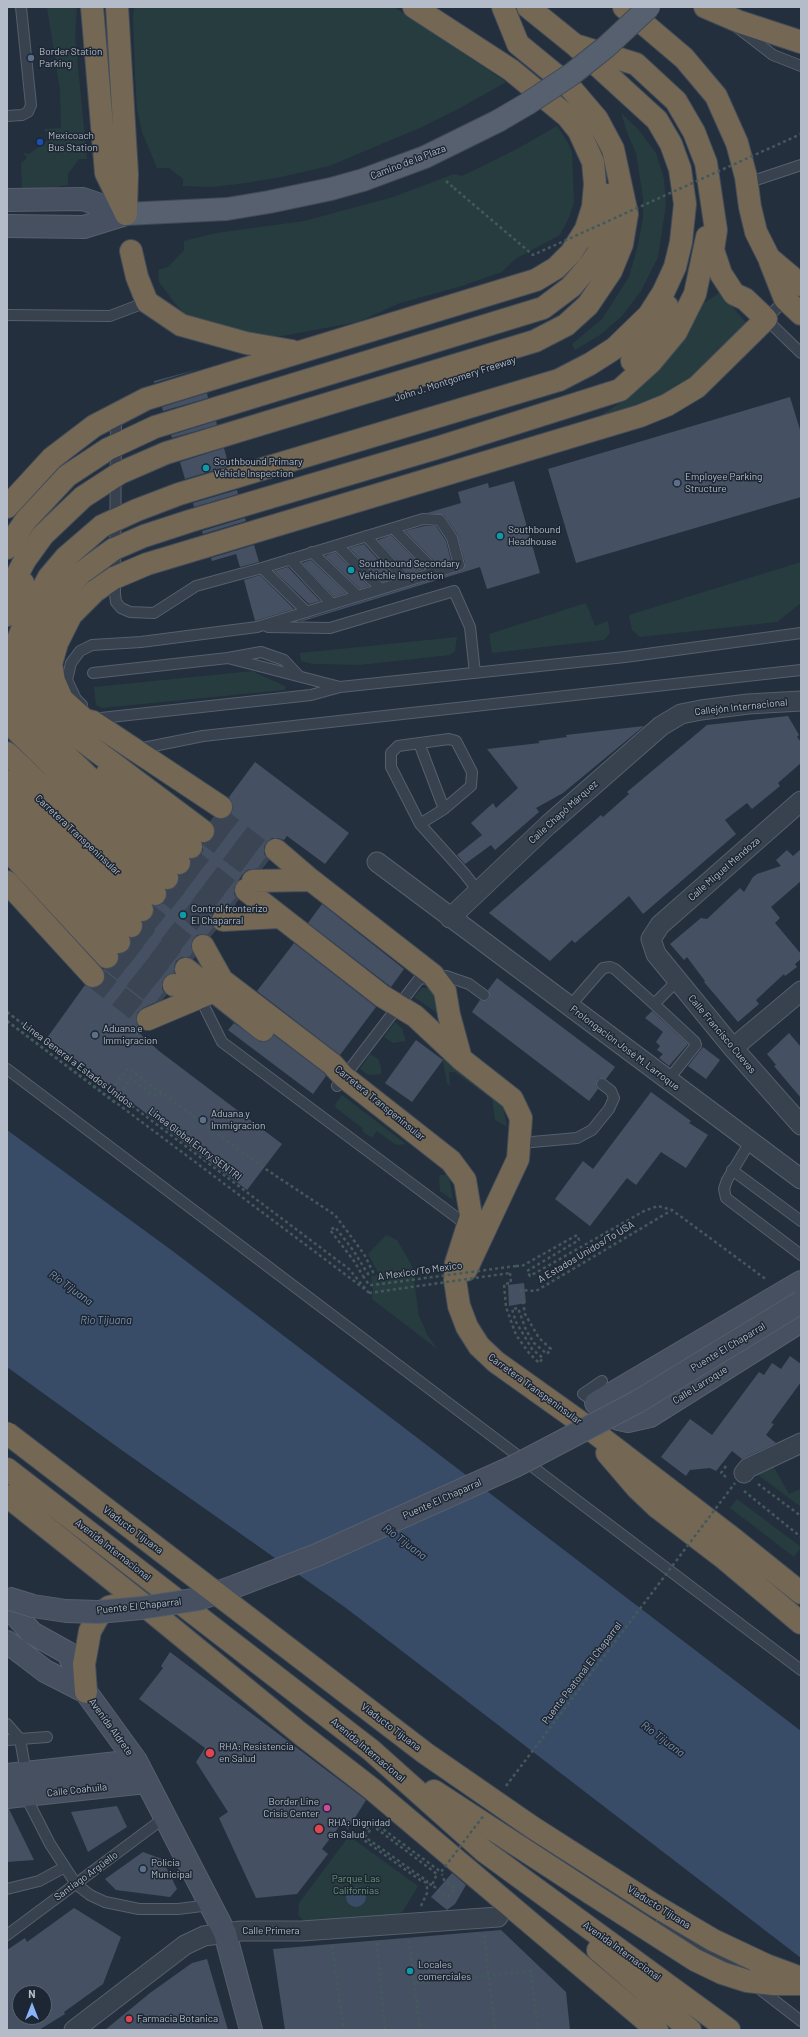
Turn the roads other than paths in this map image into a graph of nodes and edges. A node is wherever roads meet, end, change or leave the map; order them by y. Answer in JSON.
{"nodes":[{"id":1,"x":21,"y":7,"type":"edge"},
{"id":2,"x":92,"y":7,"type":"edge"},
{"id":3,"x":117,"y":7,"type":"edge"},
{"id":4,"x":414,"y":7,"type":"edge"},
{"id":5,"x":503,"y":7,"type":"edge"},
{"id":6,"x":528,"y":7,"type":"edge"},
{"id":7,"x":624,"y":7,"type":"edge"},
{"id":8,"x":650,"y":7,"type":"edge"},
{"id":9,"x":711,"y":10,"type":"edge"},
{"id":10,"x":801,"y":42,"type":"edge"},
{"id":11,"x":575,"y":45,"type":"junction"},
{"id":12,"x":801,"y":66,"type":"edge"},
{"id":13,"x":615,"y":81,"type":"junction"},
{"id":14,"x":584,"y":104,"type":"junction"},
{"id":15,"x":7,"y":116,"type":"edge"},
{"id":16,"x":801,"y":165,"type":"edge"},
{"id":17,"x":747,"y":184,"type":"junction"},
{"id":18,"x":7,"y":200,"type":"edge"},
{"id":19,"x":712,"y":200,"type":"junction"},
{"id":20,"x":126,"y":214,"type":"junction"},
{"id":21,"x":7,"y":226,"type":"edge"},
{"id":22,"x":131,"y":251,"type":"dead end"},
{"id":23,"x":798,"y":294,"type":"edge"},
{"id":24,"x":147,"y":302,"type":"junction"},
{"id":25,"x":7,"y":315,"type":"edge"},
{"id":26,"x":766,"y":320,"type":"junction"},
{"id":27,"x":659,"y":323,"type":"junction"},
{"id":28,"x":297,"y":352,"type":"junction"},
{"id":29,"x":801,"y":353,"type":"edge"},
{"id":30,"x":565,"y":407,"type":"junction"},
{"id":31,"x":116,"y":497,"type":"junction"},
{"id":32,"x":7,"y":507,"type":"edge"},
{"id":33,"x":393,"y":528,"type":"junction"},
{"id":34,"x":7,"y":529,"type":"edge"},
{"id":35,"x":366,"y":536,"type":"junction"},
{"id":36,"x":337,"y":545,"type":"junction"},
{"id":37,"x":7,"y":548,"type":"edge"},
{"id":38,"x":312,"y":552,"type":"junction"},
{"id":39,"x":290,"y":559,"type":"junction"},
{"id":40,"x":262,"y":568,"type":"junction"},
{"id":41,"x":436,"y":572,"type":"junction"},
{"id":42,"x":7,"y":573,"type":"edge"},
{"id":43,"x":407,"y":581,"type":"junction"},
{"id":44,"x":381,"y":589,"type":"junction"},
{"id":45,"x":7,"y":594,"type":"edge"},
{"id":46,"x":358,"y":596,"type":"junction"},
{"id":47,"x":332,"y":604,"type":"junction"},
{"id":48,"x":307,"y":612,"type":"junction"},
{"id":49,"x":7,"y":615,"type":"edge"},
{"id":50,"x":257,"y":627,"type":"junction"},
{"id":51,"x":801,"y":633,"type":"edge"},
{"id":52,"x":7,"y":642,"type":"edge"},
{"id":53,"x":228,"y":658,"type":"junction"},
{"id":54,"x":7,"y":667,"type":"edge"},
{"id":55,"x":801,"y":670,"type":"edge"},
{"id":56,"x":93,"y":673,"type":"dead end"},
{"id":57,"x":475,"y":673,"type":"junction"},
{"id":58,"x":298,"y":675,"type":"junction"},
{"id":59,"x":340,"y":686,"type":"junction"},
{"id":60,"x":27,"y":695,"type":"junction"},
{"id":61,"x":801,"y":701,"type":"edge"},
{"id":62,"x":681,"y":714,"type":"joint"},
{"id":63,"x":47,"y":728,"type":"edge"},
{"id":64,"x":419,"y":743,"type":"junction"},
{"id":65,"x":139,"y":749,"type":"junction"},
{"id":66,"x":7,"y":768,"type":"edge"},
{"id":67,"x":7,"y":781,"type":"edge"},
{"id":68,"x":7,"y":793,"type":"edge"},
{"id":69,"x":801,"y":801,"type":"edge"},
{"id":70,"x":7,"y":806,"type":"edge"},
{"id":71,"x":444,"y":809,"type":"junction"},
{"id":72,"x":7,"y":818,"type":"edge"},
{"id":73,"x":420,"y":824,"type":"junction"},
{"id":74,"x":7,"y":827,"type":"edge"},
{"id":75,"x":7,"y":836,"type":"edge"},
{"id":76,"x":7,"y":849,"type":"edge"},
{"id":77,"x":377,"y":862,"type":"dead end"},
{"id":78,"x":7,"y":864,"type":"edge"},
{"id":79,"x":311,"y":880,"type":"junction"},
{"id":80,"x":7,"y":882,"type":"edge"},
{"id":81,"x":158,"y":890,"type":"junction"},
{"id":82,"x":478,"y":891,"type":"junction"},
{"id":83,"x":278,"y":917,"type":"junction"},
{"id":84,"x":450,"y":918,"type":"junction"},
{"id":85,"x":651,"y":939,"type":"joint"},
{"id":86,"x":210,"y":948,"type":"junction"},
{"id":87,"x":435,"y":978,"type":"junction"},
{"id":88,"x":677,"y":981,"type":"junction"},
{"id":89,"x":801,"y":991,"type":"edge"},
{"id":90,"x":484,"y":995,"type":"dead end"},
{"id":91,"x":654,"y":1004,"type":"junction"},
{"id":92,"x":398,"y":1007,"type":"junction"},
{"id":93,"x":570,"y":1007,"type":"junction"},
{"id":94,"x":733,"y":1048,"type":"junction"},
{"id":95,"x":461,"y":1059,"type":"junction"},
{"id":96,"x":7,"y":1069,"type":"edge"},
{"id":97,"x":668,"y":1080,"type":"junction"},
{"id":98,"x":341,"y":1081,"type":"junction"},
{"id":99,"x":602,"y":1084,"type":"dead end"},
{"id":100,"x":801,"y":1125,"type":"edge"},
{"id":101,"x":750,"y":1142,"type":"junction"},
{"id":102,"x":521,"y":1143,"type":"junction"},
{"id":103,"x":732,"y":1170,"type":"junction"},
{"id":104,"x":801,"y":1179,"type":"edge"},
{"id":105,"x":801,"y":1221,"type":"edge"},
{"id":106,"x":468,"y":1226,"type":"junction"},
{"id":107,"x":801,"y":1255,"type":"edge"},
{"id":108,"x":795,"y":1292,"type":"edge"},
{"id":109,"x":457,"y":1296,"type":"junction"},
{"id":110,"x":801,"y":1321,"type":"edge"},
{"id":111,"x":602,"y":1381,"type":"dead end"},
{"id":112,"x":589,"y":1398,"type":"junction"},
{"id":113,"x":7,"y":1421,"type":"edge"},
{"id":114,"x":590,"y":1429,"type":"junction"},
{"id":115,"x":7,"y":1434,"type":"edge"},
{"id":116,"x":801,"y":1443,"type":"edge"},
{"id":117,"x":7,"y":1447,"type":"edge"},
{"id":118,"x":7,"y":1469,"type":"edge"},
{"id":119,"x":740,"y":1478,"type":"road end"},
{"id":120,"x":7,"y":1496,"type":"edge"},
{"id":121,"x":801,"y":1593,"type":"edge"},
{"id":122,"x":7,"y":1598,"type":"edge"},
{"id":123,"x":140,"y":1602,"type":"junction"},
{"id":124,"x":7,"y":1606,"type":"edge"},
{"id":125,"x":270,"y":1621,"type":"dead end"},
{"id":126,"x":801,"y":1623,"type":"edge"},
{"id":127,"x":7,"y":1642,"type":"edge"},
{"id":128,"x":801,"y":1670,"type":"edge"},
{"id":129,"x":86,"y":1692,"type":"junction"},
{"id":130,"x":7,"y":1725,"type":"edge"},
{"id":131,"x":47,"y":1737,"type":"dead end"},
{"id":132,"x":20,"y":1739,"type":"junction"},
{"id":133,"x":7,"y":1740,"type":"edge"},
{"id":134,"x":371,"y":1750,"type":"junction"},
{"id":135,"x":430,"y":1750,"type":"junction"},
{"id":136,"x":136,"y":1761,"type":"junction"},
{"id":137,"x":16,"y":1774,"type":"edge"},
{"id":138,"x":146,"y":1782,"type":"junction"},
{"id":139,"x":16,"y":1796,"type":"edge"},
{"id":140,"x":164,"y":1818,"type":"junction"},
{"id":141,"x":484,"y":1850,"type":"junction"},
{"id":142,"x":65,"y":1867,"type":"junction"},
{"id":143,"x":76,"y":1884,"type":"junction"},
{"id":144,"x":7,"y":1889,"type":"edge"},
{"id":145,"x":210,"y":1905,"type":"junction"},
{"id":146,"x":490,"y":1918,"type":"road end"},
{"id":147,"x":225,"y":1933,"type":"junction"},
{"id":148,"x":7,"y":1935,"type":"edge"},
{"id":149,"x":801,"y":1978,"type":"edge"},
{"id":150,"x":801,"y":1984,"type":"edge"},
{"id":151,"x":627,"y":2002,"type":"junction"},
{"id":152,"x":801,"y":2021,"type":"edge"},
{"id":153,"x":85,"y":2027,"type":"edge"},
{"id":154,"x":251,"y":2030,"type":"edge"},
{"id":155,"x":642,"y":2030,"type":"edge"},
{"id":156,"x":657,"y":2030,"type":"edge"},
{"id":157,"x":690,"y":2030,"type":"edge"},
{"id":158,"x":730,"y":2030,"type":"edge"}],
"edges":[{"from":1,"to":15,"type":"lane"},
{"from":2,"to":20,"type":"highway"},
{"from":3,"to":20,"type":"highway"},
{"from":4,"to":28,"type":"highway"},
{"from":5,"to":14,"type":"highway","name":"John J. Montgomery Freeway"},
{"from":6,"to":11,"type":"highway"},
{"from":7,"to":17,"type":"highway"},
{"from":8,"to":20,"type":"main road","name":"Camino de la Plaza","bridge":true},
{"from":9,"to":10,"type":"highway"},
{"from":9,"to":12,"type":"lane"},
{"from":11,"to":13,"type":"highway"},
{"from":11,"to":19,"type":"highway"},
{"from":13,"to":27,"type":"highway"},
{"from":13,"to":31,"type":"highway"},
{"from":14,"to":31,"type":"highway"},
{"from":14,"to":31,"type":"highway"},
{"from":14,"to":31,"type":"highway","name":"John J. Montgomery Freeway"},
{"from":16,"to":17,"type":"lane"},
{"from":17,"to":23,"type":"highway"},
{"from":18,"to":20,"type":"main road","name":"Camino de la Plaza"},
{"from":19,"to":26,"type":"highway"},
{"from":19,"to":30,"type":"highway"},
{"from":20,"to":21,"type":"main road","name":"Camino de la Plaza"},
{"from":22,"to":24,"type":"highway"},
{"from":23,"to":26,"type":"lane"},
{"from":24,"to":25,"type":"lane"},
{"from":24,"to":28,"type":"highway"},
{"from":26,"to":29,"type":"lane"},
{"from":26,"to":31,"type":"highway"},
{"from":27,"to":30,"type":"highway"},
{"from":27,"to":31,"type":"highway"},
{"from":28,"to":31,"type":"highway"},
{"from":30,"to":31,"type":"highway"},
{"from":31,"to":32,"type":"highway"},
{"from":31,"to":34,"type":"highway"},
{"from":31,"to":37,"type":"highway"},
{"from":31,"to":40,"type":"lane"},
{"from":31,"to":42,"type":"highway"},
{"from":31,"to":45,"type":"highway"},
{"from":31,"to":49,"type":"highway","name":"John J. Montgomery Freeway"},
{"from":31,"to":52,"type":"highway"},
{"from":31,"to":54,"type":"highway"},
{"from":31,"to":60,"type":"highway"},
{"from":31,"to":60,"type":"highway"},
{"from":31,"to":63,"type":"highway"},
{"from":33,"to":35,"type":"lane"},
{"from":33,"to":41,"type":"lane"},
{"from":33,"to":41,"type":"lane"},
{"from":35,"to":36,"type":"lane"},
{"from":35,"to":43,"type":"lane"},
{"from":36,"to":38,"type":"lane"},
{"from":36,"to":44,"type":"lane"},
{"from":38,"to":39,"type":"lane"},
{"from":38,"to":46,"type":"lane"},
{"from":39,"to":40,"type":"lane"},
{"from":39,"to":47,"type":"lane"},
{"from":40,"to":48,"type":"lane"},
{"from":41,"to":43,"type":"lane"},
{"from":43,"to":44,"type":"lane"},
{"from":44,"to":46,"type":"lane"},
{"from":46,"to":47,"type":"lane"},
{"from":47,"to":48,"type":"lane"},
{"from":48,"to":50,"type":"lane"},
{"from":50,"to":57,"type":"lane"},
{"from":50,"to":63,"type":"lane"},
{"from":51,"to":57,"type":"lane"},
{"from":53,"to":56,"type":"lane"},
{"from":53,"to":58,"type":"lane"},
{"from":53,"to":58,"type":"lane"},
{"from":55,"to":65,"type":"lane"},
{"from":57,"to":59,"type":"lane"},
{"from":58,"to":59,"type":"lane"},
{"from":59,"to":63,"type":"lane"},
{"from":60,"to":63,"type":"highway"},
{"from":60,"to":63,"type":"highway"},
{"from":61,"to":62,"type":"street","name":"Callejón Internacional"},
{"from":62,"to":82,"type":"street","name":"Calle Chapó Márquez"},
{"from":63,"to":65,"type":"highway"},
{"from":63,"to":81,"type":"highway"},
{"from":63,"to":81,"type":"highway"},
{"from":63,"to":81,"type":"highway"},
{"from":64,"to":71,"type":"lane"},
{"from":64,"to":71,"type":"lane"},
{"from":64,"to":73,"type":"lane"},
{"from":65,"to":81,"type":"highway"},
{"from":66,"to":81,"type":"highway","name":"Carretera Transpeninsular"},
{"from":67,"to":81,"type":"highway"},
{"from":68,"to":81,"type":"highway"},
{"from":69,"to":85,"type":"street","name":"Calle Miguel Mendoza"},
{"from":70,"to":81,"type":"highway"},
{"from":71,"to":73,"type":"lane"},
{"from":72,"to":81,"type":"highway"},
{"from":73,"to":82,"type":"lane"},
{"from":74,"to":81,"type":"highway"},
{"from":75,"to":81,"type":"highway"},
{"from":76,"to":81,"type":"highway"},
{"from":77,"to":84,"type":"street","name":"Prolongación José M. Larroque"},
{"from":78,"to":81,"type":"highway"},
{"from":79,"to":86,"type":"highway"},
{"from":79,"to":86,"type":"highway"},
{"from":79,"to":87,"type":"highway"},
{"from":80,"to":81,"type":"highway"},
{"from":82,"to":84,"type":"street","name":"Calle Chapó Márquez"},
{"from":83,"to":86,"type":"highway"},
{"from":83,"to":86,"type":"highway"},
{"from":83,"to":92,"type":"highway"},
{"from":84,"to":93,"type":"street","name":"Prolongación José M. Larroque"},
{"from":85,"to":88,"type":"street","name":"Calle Francisco Cuevas"},
{"from":86,"to":98,"type":"highway","name":"Carretera Transpeninsular"},
{"from":86,"to":106,"type":"lane"},
{"from":87,"to":90,"type":"lane"},
{"from":87,"to":92,"type":"lane"},
{"from":87,"to":95,"type":"highway"},
{"from":88,"to":91,"type":"lane"},
{"from":88,"to":94,"type":"street","name":"Calle Francisco Cuevas"},
{"from":89,"to":94,"type":"street"},
{"from":91,"to":93,"type":"lane"},
{"from":91,"to":97,"type":"lane"},
{"from":92,"to":95,"type":"highway"},
{"from":92,"to":98,"type":"lane"},
{"from":93,"to":97,"type":"street","name":"Prolongación José M. Larroque"},
{"from":94,"to":100,"type":"street","name":"Calle Francisco Cuevas"},
{"from":95,"to":102,"type":"highway"},
{"from":96,"to":128,"type":"lane"},
{"from":97,"to":101,"type":"street","name":"Prolongación José M. Larroque"},
{"from":98,"to":106,"type":"highway","name":"Carretera Transpeninsular"},
{"from":99,"to":102,"type":"lane"},
{"from":101,"to":103,"type":"lane"},
{"from":101,"to":104,"type":"street","name":"Prolongación José M. Larroque"},
{"from":102,"to":109,"type":"highway"},
{"from":103,"to":105,"type":"lane"},
{"from":103,"to":107,"type":"lane"},
{"from":106,"to":109,"type":"highway","name":"Carretera Transpeninsular"},
{"from":108,"to":112,"type":"main road"},
{"from":108,"to":122,"type":"main road","name":"Puente El Chaparral","bridge":true},
{"from":109,"to":114,"type":"highway","name":"Carretera Transpeninsular"},
{"from":110,"to":112,"type":"main road","name":"Calle Larroque"},
{"from":111,"to":112,"type":"lane"},
{"from":113,"to":125,"type":"lane"},
{"from":114,"to":121,"type":"highway","name":"Carretera Transpeninsular"},
{"from":114,"to":126,"type":"highway"},
{"from":115,"to":135,"type":"highway","name":"Viaducto Tijuana","bridge":true},
{"from":116,"to":119,"type":"street"},
{"from":117,"to":150,"type":"highway","name":"Viaducto Tijuana","bridge":true},
{"from":118,"to":134,"type":"highway","name":"Avenida Internacional"},
{"from":120,"to":123,"type":"highway"},
{"from":123,"to":129,"type":"highway"},
{"from":123,"to":151,"type":"highway"},
{"from":124,"to":129,"type":"main road","name":"Avenida Aldrete"},
{"from":127,"to":129,"type":"main road","name":"Avenida Aldrete"},
{"from":129,"to":136,"type":"main road","name":"Avenida Aldrete"},
{"from":130,"to":132,"type":"lane"},
{"from":131,"to":132,"type":"lane"},
{"from":132,"to":133,"type":"lane"},
{"from":132,"to":137,"type":"lane"},
{"from":134,"to":141,"type":"highway","name":"Avenida Internacional"},
{"from":134,"to":150,"type":"highway","bridge":true},
{"from":135,"to":149,"type":"highway","name":"Viaducto Tijuana","bridge":true},
{"from":135,"to":152,"type":"lane"},
{"from":136,"to":137,"type":"main road"},
{"from":136,"to":138,"type":"main road","name":"Avenida Aldrete"},
{"from":138,"to":139,"type":"main road","name":"Calle Coahuila"},
{"from":138,"to":140,"type":"main road","name":"Avenida Aldrete"},
{"from":139,"to":142,"type":"lane"},
{"from":140,"to":143,"type":"lane","name":"Santiago Argüello"},
{"from":140,"to":145,"type":"main road","name":"Avenida Aldrete"},
{"from":141,"to":157,"type":"highway"},
{"from":141,"to":158,"type":"highway","name":"Avenida Internacional"},
{"from":142,"to":143,"type":"lane"},
{"from":142,"to":144,"type":"lane"},
{"from":143,"to":145,"type":"lane"},
{"from":143,"to":148,"type":"lane","name":"Santiago Argüello"},
{"from":145,"to":147,"type":"main road","name":"Avenida Aldrete"},
{"from":146,"to":147,"type":"street","name":"Calle Primera"},
{"from":147,"to":153,"type":"street","name":"Calle Primera"},
{"from":147,"to":154,"type":"main road","name":"Avenida Aldrete"},
{"from":151,"to":155,"type":"highway"},
{"from":151,"to":156,"type":"highway"}]}
